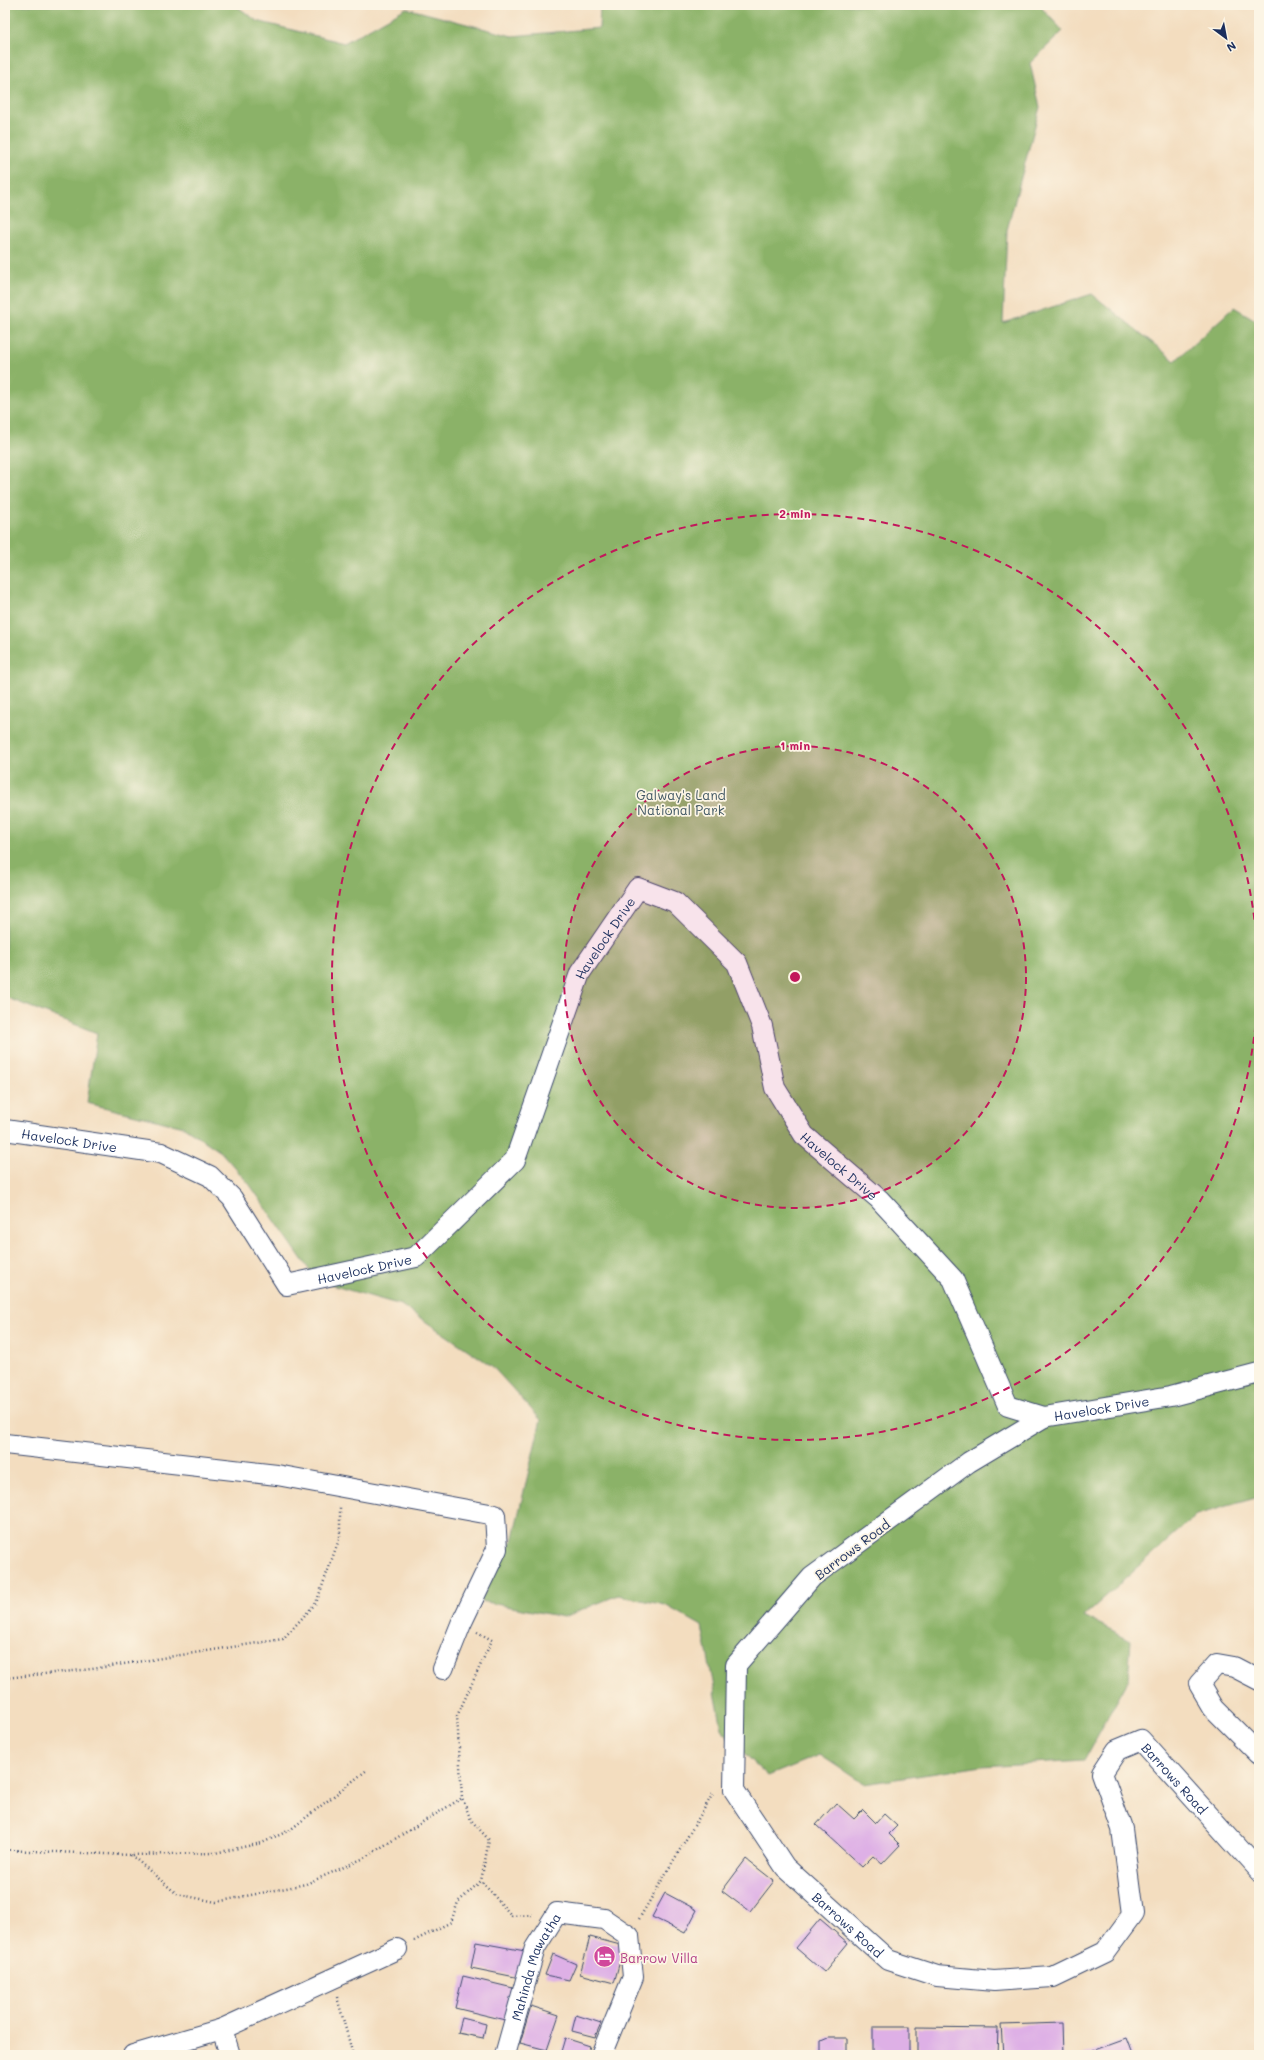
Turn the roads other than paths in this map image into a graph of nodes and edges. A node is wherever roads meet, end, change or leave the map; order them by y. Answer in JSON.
{"nodes":[{"id":1,"x":5,"y":1130,"type":"edge"},
{"id":2,"x":1259,"y":1373,"type":"edge"},
{"id":3,"x":1044,"y":1417,"type":"junction"},
{"id":4,"x":5,"y":1444,"type":"edge"},
{"id":5,"x":443,"y":1669,"type":"dead end"},
{"id":6,"x":1259,"y":1680,"type":"edge"},
{"id":7,"x":1259,"y":1754,"type":"edge"},
{"id":8,"x":1259,"y":1871,"type":"edge"},
{"id":9,"x":397,"y":1949,"type":"road end"},
{"id":10,"x":222,"y":2029,"type":"junction"},
{"id":11,"x":133,"y":2055,"type":"edge"},
{"id":12,"x":230,"y":2055,"type":"edge"},
{"id":13,"x":505,"y":2055,"type":"edge"},
{"id":14,"x":601,"y":2055,"type":"edge"}],
"edges":[{"from":1,"to":3,"type":"street","name":"Havelock Drive"},
{"from":2,"to":3,"type":"street","name":"Havelock Drive"},
{"from":3,"to":8,"type":"street","name":"Barrows Road"},
{"from":4,"to":5,"type":"street"},
{"from":6,"to":7,"type":"street"},
{"from":9,"to":10,"type":"street"},
{"from":10,"to":11,"type":"street"},
{"from":10,"to":12,"type":"street"},
{"from":13,"to":14,"type":"street","name":"Mahinda Mawatha"}]}
